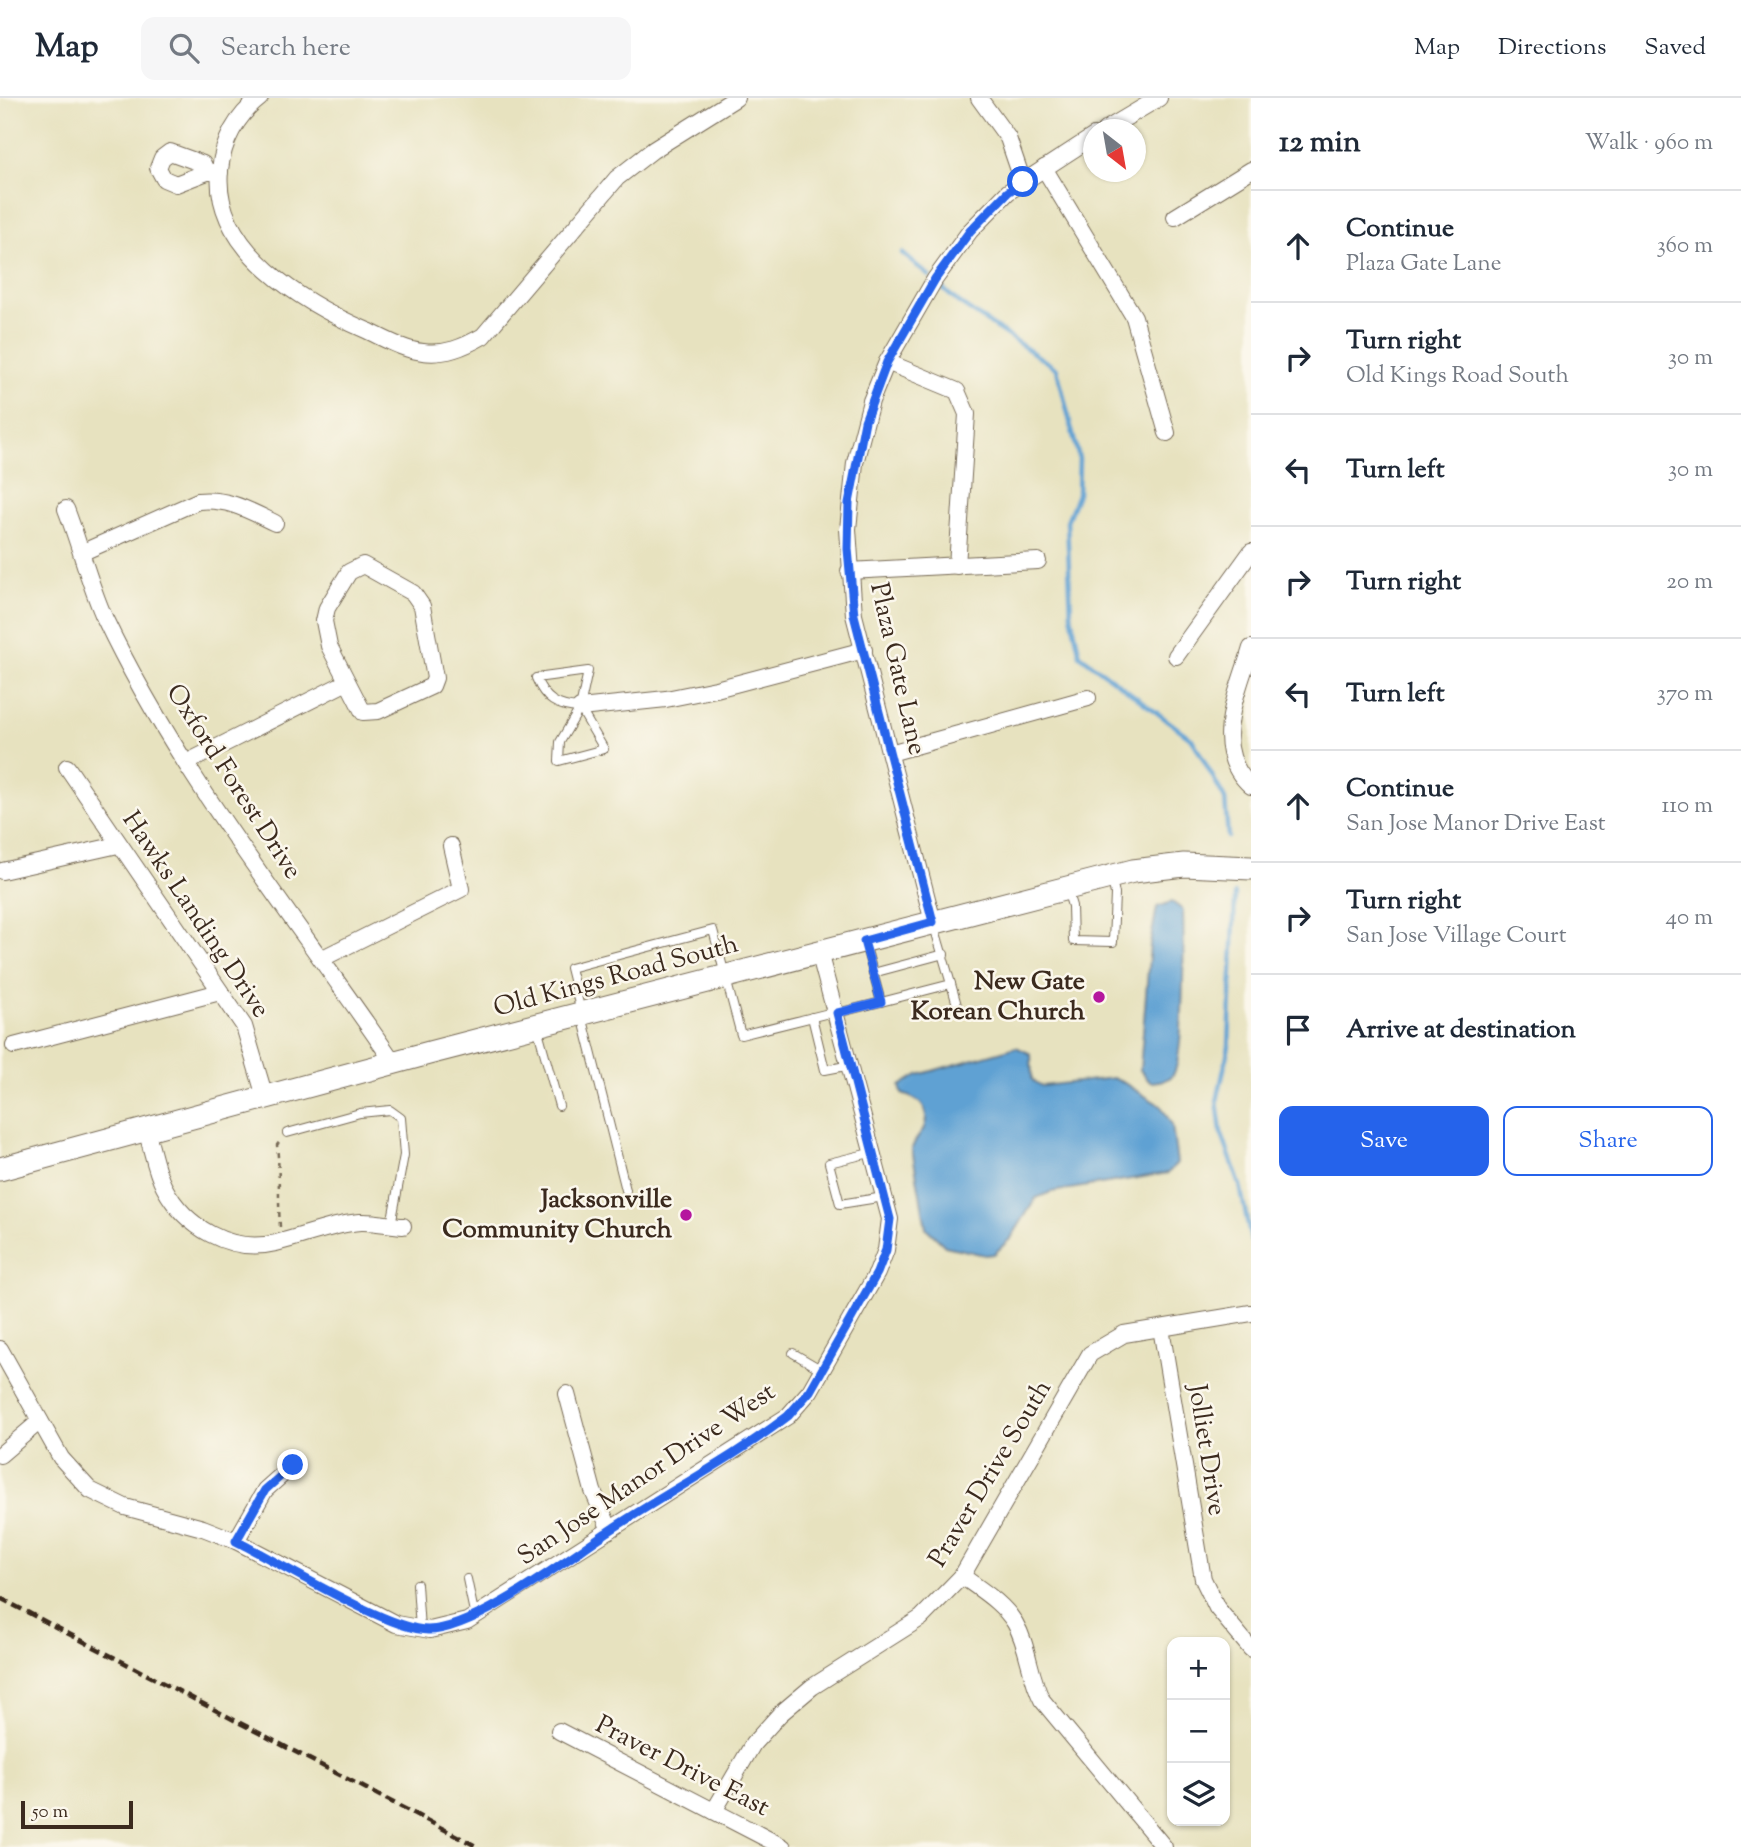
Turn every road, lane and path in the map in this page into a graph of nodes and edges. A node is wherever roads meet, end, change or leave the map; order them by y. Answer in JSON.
{"nodes":[{"id":1,"x":260,"y":98,"type":"edge"},
{"id":2,"x":736,"y":98,"type":"edge"},
{"id":3,"x":979,"y":98,"type":"edge"},
{"id":4,"x":1159,"y":98,"type":"edge"},
{"id":5,"x":1124,"y":119,"type":"edge"},
{"id":6,"x":1083,"y":143,"type":"edge"},
{"id":7,"x":1044,"y":168,"type":"junction"},
{"id":8,"x":1251,"y":170,"type":"edge"},
{"id":9,"x":1023,"y":182,"type":"junction"},
{"id":10,"x":1175,"y":217,"type":"dead end"},
{"id":11,"x":887,"y":362,"type":"junction"},
{"id":12,"x":1167,"y":433,"type":"dead end"},
{"id":13,"x":66,"y":509,"type":"dead end"},
{"id":14,"x":275,"y":523,"type":"dead end"},
{"id":15,"x":83,"y":552,"type":"junction"},
{"id":16,"x":1251,"y":552,"type":"edge"},
{"id":17,"x":1038,"y":561,"type":"dead end"},
{"id":18,"x":957,"y":566,"type":"junction"},
{"id":19,"x":849,"y":571,"type":"junction"},
{"id":20,"x":1251,"y":648,"type":"edge"},
{"id":21,"x":864,"y":650,"type":"junction"},
{"id":22,"x":1176,"y":656,"type":"dead end"},
{"id":23,"x":347,"y":682,"type":"junction"},
{"id":24,"x":1088,"y":698,"type":"dead end"},
{"id":25,"x":580,"y":708,"type":"junction"},
{"id":26,"x":890,"y":753,"type":"junction"},
{"id":27,"x":186,"y":763,"type":"junction"},
{"id":28,"x":67,"y":767,"type":"dead end"},
{"id":29,"x":1251,"y":786,"type":"edge"},
{"id":30,"x":118,"y":845,"type":"junction"},
{"id":31,"x":452,"y":846,"type":"dead end"},
{"id":32,"x":1251,"y":868,"type":"edge"},
{"id":33,"x":2,"y":872,"type":"dead end"},
{"id":34,"x":1112,"y":876,"type":"junction"},
{"id":35,"x":1066,"y":887,"type":"junction"},
{"id":36,"x":933,"y":922,"type":"junction"},
{"id":37,"x":864,"y":941,"type":"junction"},
{"id":38,"x":819,"y":953,"type":"junction"},
{"id":39,"x":944,"y":954,"type":"junction"},
{"id":40,"x":323,"y":958,"type":"junction"},
{"id":41,"x":873,"y":973,"type":"junction"},
{"id":42,"x":725,"y":977,"type":"junction"},
{"id":43,"x":951,"y":984,"type":"junction"},
{"id":44,"x":220,"y":992,"type":"junction"},
{"id":45,"x":881,"y":1002,"type":"junction"},
{"id":46,"x":837,"y":1012,"type":"junction"},
{"id":47,"x":959,"y":1012,"type":"dead end"},
{"id":48,"x":582,"y":1015,"type":"junction"},
{"id":49,"x":811,"y":1017,"type":"junction"},
{"id":50,"x":537,"y":1027,"type":"junction"},
{"id":51,"x":14,"y":1045,"type":"dead end"},
{"id":52,"x":394,"y":1063,"type":"junction"},
{"id":53,"x":851,"y":1065,"type":"junction"},
{"id":54,"x":265,"y":1097,"type":"junction"},
{"id":55,"x":559,"y":1106,"type":"dead end"},
{"id":56,"x":146,"y":1130,"type":"junction"},
{"id":57,"x":287,"y":1133,"type":"joint"},
{"id":58,"x":874,"y":1152,"type":"junction"},
{"id":59,"x":0,"y":1169,"type":"edge"},
{"id":60,"x":626,"y":1190,"type":"dead end"},
{"id":61,"x":885,"y":1197,"type":"junction"},
{"id":62,"x":397,"y":1226,"type":"joint"},
{"id":63,"x":281,"y":1242,"type":"junction"},
{"id":64,"x":1251,"y":1313,"type":"edge"},
{"id":65,"x":1161,"y":1328,"type":"junction"},
{"id":66,"x":0,"y":1349,"type":"edge"},
{"id":67,"x":793,"y":1353,"type":"dead end"},
{"id":68,"x":822,"y":1370,"type":"junction"},
{"id":69,"x":567,"y":1394,"type":"dead end"},
{"id":70,"x":40,"y":1421,"type":"junction"},
{"id":71,"x":0,"y":1455,"type":"edge"},
{"id":72,"x":293,"y":1465,"type":"dead end"},
{"id":73,"x":610,"y":1530,"type":"junction"},
{"id":74,"x":236,"y":1541,"type":"junction"},
{"id":75,"x":962,"y":1576,"type":"junction"},
{"id":76,"x":467,"y":1579,"type":"dead end"},
{"id":77,"x":417,"y":1584,"type":"dead end"},
{"id":78,"x":471,"y":1619,"type":"junction"},
{"id":79,"x":420,"y":1629,"type":"junction"},
{"id":80,"x":1251,"y":1649,"type":"edge"},
{"id":81,"x":559,"y":1731,"type":"dead end"},
{"id":82,"x":714,"y":1811,"type":"junction"},
{"id":83,"x":783,"y":1847,"type":"edge"},
{"id":84,"x":1164,"y":1847,"type":"edge"}],
"edges":[{"from":1,"to":2,"type":"street"},
{"from":3,"to":9,"type":"street"},
{"from":4,"to":5,"type":"street"},
{"from":6,"to":7,"type":"street","name":"Plaza Gate Lane"},
{"from":7,"to":9,"type":"street","name":"Plaza Gate Lane"},
{"from":7,"to":12,"type":"street"},
{"from":8,"to":10,"type":"street"},
{"from":9,"to":11,"type":"street","name":"Plaza Gate Lane"},
{"from":11,"to":18,"type":"street"},
{"from":11,"to":19,"type":"street","name":"Plaza Gate Lane"},
{"from":13,"to":15,"type":"street","name":"Oxford Forest Drive"},
{"from":14,"to":15,"type":"street"},
{"from":15,"to":27,"type":"street","name":"Oxford Forest Drive"},
{"from":16,"to":22,"type":"street"},
{"from":17,"to":18,"type":"street"},
{"from":18,"to":19,"type":"street"},
{"from":19,"to":21,"type":"street","name":"Plaza Gate Lane"},
{"from":20,"to":29,"type":"street"},
{"from":21,"to":25,"type":"street"},
{"from":21,"to":26,"type":"street","name":"Plaza Gate Lane"},
{"from":23,"to":23,"type":"street"},
{"from":23,"to":27,"type":"street"},
{"from":24,"to":26,"type":"street"},
{"from":25,"to":25,"type":"lane"},
{"from":25,"to":25,"type":"lane"},
{"from":26,"to":36,"type":"street","name":"Plaza Gate Lane"},
{"from":27,"to":40,"type":"street","name":"Oxford Forest Drive"},
{"from":28,"to":30,"type":"street","name":"Hawks Landing Drive"},
{"from":30,"to":33,"type":"street"},
{"from":30,"to":44,"type":"street","name":"Hawks Landing Drive"},
{"from":31,"to":40,"type":"street"},
{"from":32,"to":34,"type":"street","name":"Old Kings Road South"},
{"from":34,"to":35,"type":"street","name":"Old Kings Road South"},
{"from":34,"to":35,"type":"lane"},
{"from":35,"to":36,"type":"street","name":"Old Kings Road South"},
{"from":36,"to":37,"type":"street","name":"Old Kings Road South"},
{"from":36,"to":39,"type":"lane"},
{"from":37,"to":38,"type":"street","name":"Old Kings Road South"},
{"from":37,"to":41,"type":"lane"},
{"from":38,"to":42,"type":"street","name":"Old Kings Road South"},
{"from":38,"to":46,"type":"street","name":"San Jose Manor Drive West"},
{"from":39,"to":41,"type":"lane"},
{"from":39,"to":43,"type":"lane"},
{"from":40,"to":52,"type":"street","name":"Oxford Forest Drive"},
{"from":41,"to":45,"type":"lane"},
{"from":42,"to":48,"type":"street","name":"Old Kings Road South"},
{"from":42,"to":48,"type":"lane"},
{"from":42,"to":49,"type":"lane"},
{"from":43,"to":45,"type":"lane"},
{"from":43,"to":47,"type":"lane"},
{"from":44,"to":51,"type":"street"},
{"from":44,"to":54,"type":"street","name":"Hawks Landing Drive"},
{"from":45,"to":46,"type":"lane"},
{"from":46,"to":49,"type":"lane"},
{"from":46,"to":53,"type":"street","name":"San Jose Manor Drive West"},
{"from":48,"to":50,"type":"street","name":"Old Kings Road South"},
{"from":48,"to":60,"type":"lane"},
{"from":49,"to":53,"type":"lane"},
{"from":50,"to":52,"type":"street","name":"Old Kings Road South"},
{"from":50,"to":55,"type":"lane"},
{"from":52,"to":54,"type":"street","name":"Old Kings Road South"},
{"from":53,"to":58,"type":"street","name":"San Jose Manor Drive West"},
{"from":54,"to":56,"type":"street","name":"Old Kings Road South"},
{"from":56,"to":59,"type":"street","name":"Old Kings Road South"},
{"from":56,"to":63,"type":"street"},
{"from":57,"to":62,"type":"lane"},
{"from":57,"to":63,"type":"path"},
{"from":58,"to":61,"type":"street","name":"San Jose Manor Drive West"},
{"from":58,"to":61,"type":"lane"},
{"from":61,"to":68,"type":"street","name":"San Jose Manor Drive West"},
{"from":62,"to":63,"type":"street"},
{"from":64,"to":65,"type":"street","name":"Praver Drive South"},
{"from":65,"to":75,"type":"street","name":"Praver Drive South"},
{"from":65,"to":80,"type":"street","name":"Jolliet Drive"},
{"from":66,"to":70,"type":"street"},
{"from":67,"to":68,"type":"lane"},
{"from":68,"to":73,"type":"street","name":"San Jose Manor Drive West"},
{"from":69,"to":73,"type":"street"},
{"from":70,"to":71,"type":"street"},
{"from":70,"to":74,"type":"street"},
{"from":72,"to":74,"type":"street"},
{"from":73,"to":78,"type":"street","name":"San Jose Manor Drive West"},
{"from":74,"to":79,"type":"street"},
{"from":75,"to":82,"type":"street","name":"Praver Drive South"},
{"from":75,"to":84,"type":"street"},
{"from":76,"to":78,"type":"lane"},
{"from":77,"to":79,"type":"lane"},
{"from":78,"to":79,"type":"street"},
{"from":81,"to":82,"type":"street","name":"Praver Drive East"},
{"from":82,"to":83,"type":"street","name":"Praver Drive East"}]}
